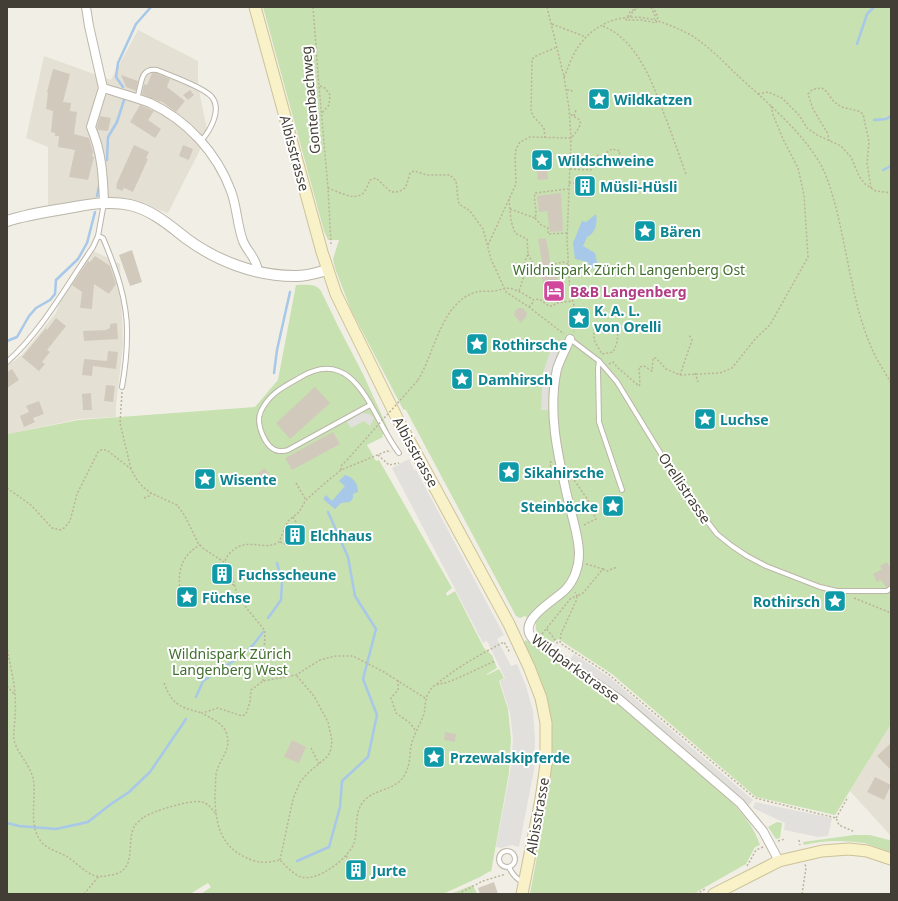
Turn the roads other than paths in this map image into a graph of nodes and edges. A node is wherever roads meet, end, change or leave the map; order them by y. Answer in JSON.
{"nodes":[{"id":1,"x":86,"y":7,"type":"edge"},
{"id":2,"x":255,"y":7,"type":"edge"},
{"id":3,"x":104,"y":88,"type":"junction"},
{"id":4,"x":137,"y":99,"type":"junction"},
{"id":5,"x":200,"y":141,"type":"junction"},
{"id":6,"x":104,"y":203,"type":"junction"},
{"id":7,"x":7,"y":221,"type":"edge"},
{"id":8,"x":98,"y":236,"type":"junction"},
{"id":9,"x":327,"y":270,"type":"junction"},
{"id":10,"x":258,"y":271,"type":"junction"},
{"id":11,"x":570,"y":339,"type":"joint"},
{"id":12,"x":599,"y":361,"type":"junction"},
{"id":13,"x":7,"y":362,"type":"edge"},
{"id":14,"x":122,"y":387,"type":"road end"},
{"id":15,"x":370,"y":405,"type":"junction"},
{"id":16,"x":399,"y":453,"type":"road end"},
{"id":17,"x":622,"y":490,"type":"dead end"},
{"id":18,"x":891,"y":588,"type":"edge"},
{"id":19,"x":891,"y":859,"type":"edge"},
{"id":20,"x":779,"y":861,"type":"junction"},
{"id":21,"x":509,"y":867,"type":"junction"},
{"id":22,"x":523,"y":889,"type":"edge"},
{"id":23,"x":712,"y":890,"type":"edge"}],
"edges":[{"from":1,"to":3,"type":"street"},
{"from":2,"to":9,"type":"main road","name":"Albisstrasse"},
{"from":3,"to":4,"type":"street"},
{"from":3,"to":6,"type":"street"},
{"from":4,"to":5,"type":"street"},
{"from":4,"to":5,"type":"lane"},
{"from":5,"to":10,"type":"street"},
{"from":6,"to":7,"type":"street"},
{"from":6,"to":8,"type":"lane"},
{"from":6,"to":10,"type":"street"},
{"from":8,"to":13,"type":"lane"},
{"from":8,"to":14,"type":"lane"},
{"from":9,"to":10,"type":"street"},
{"from":9,"to":22,"type":"main road","name":"Albisstrasse"},
{"from":11,"to":12,"type":"lane","name":"Orellistrasse"},
{"from":11,"to":20,"type":"street","name":"Wildparkstrasse"},
{"from":12,"to":17,"type":"lane"},
{"from":12,"to":18,"type":"lane","name":"Orellistrasse"},
{"from":15,"to":15,"type":"lane"},
{"from":15,"to":16,"type":"lane"},
{"from":19,"to":20,"type":"main road"},
{"from":20,"to":23,"type":"main road"},
{"from":21,"to":21,"type":"lane"},
{"from":21,"to":22,"type":"lane"}]}
